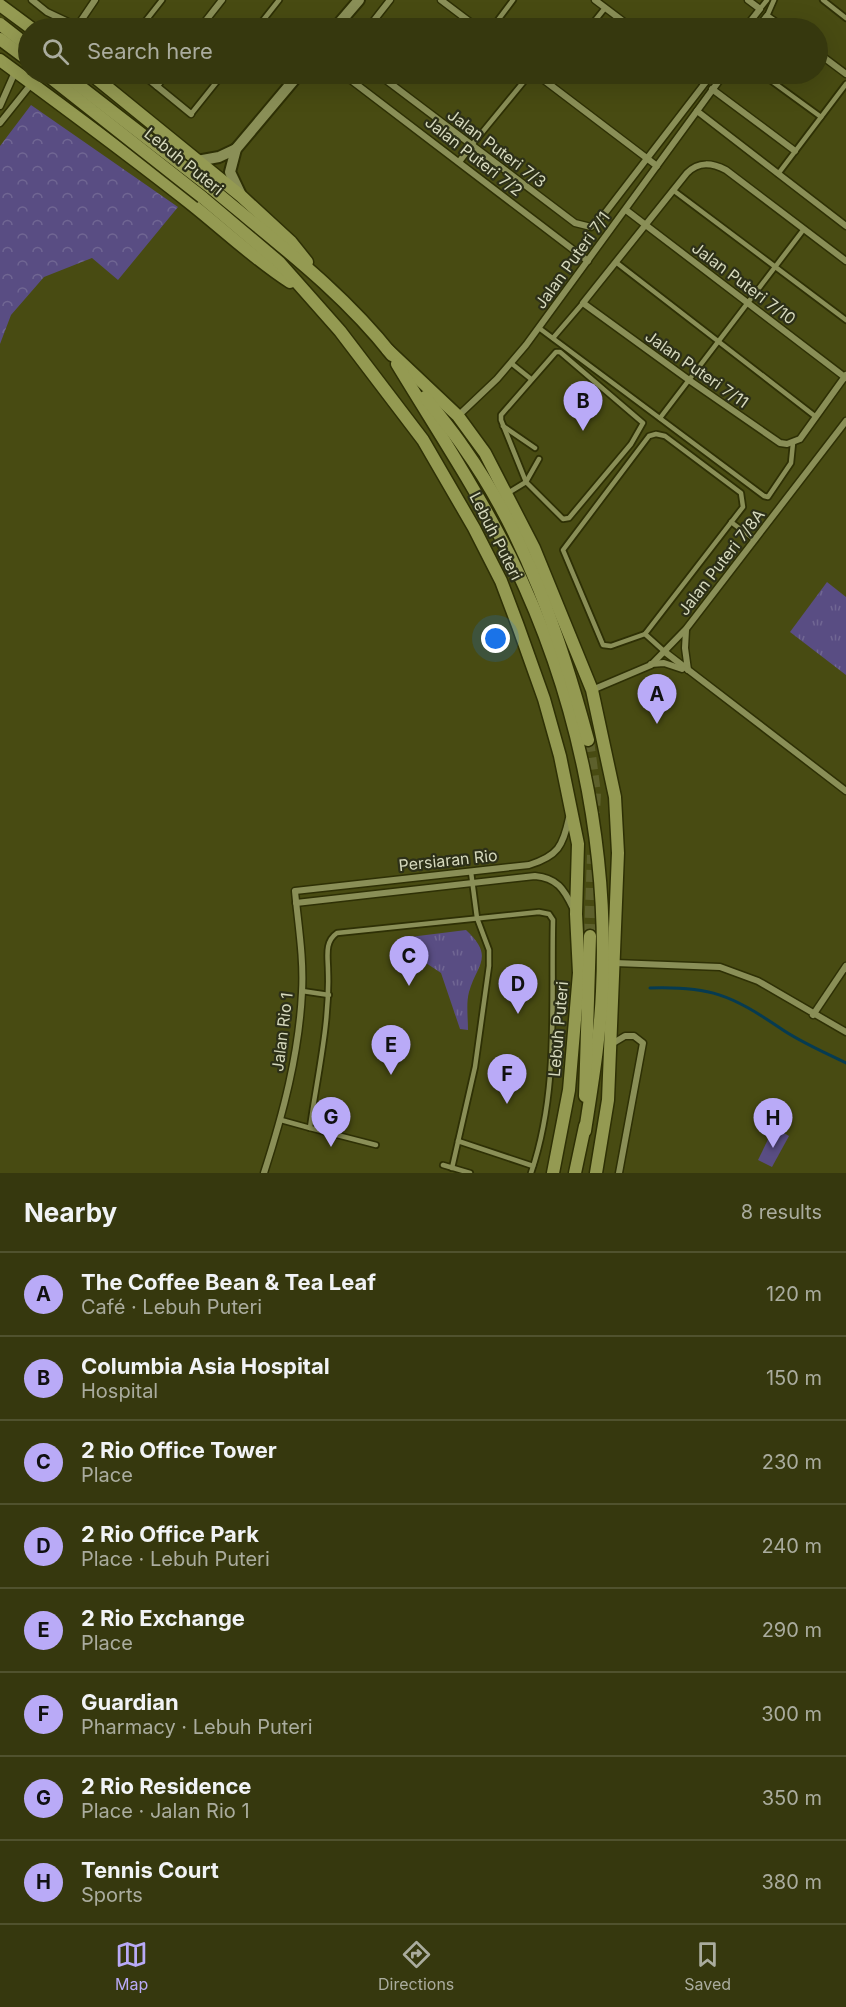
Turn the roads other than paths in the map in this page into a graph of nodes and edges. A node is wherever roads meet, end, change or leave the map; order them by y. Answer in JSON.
{"nodes":[{"id":1,"x":32,"y":0,"type":"edge"},
{"id":2,"x":95,"y":0,"type":"edge"},
{"id":3,"x":162,"y":0,"type":"edge"},
{"id":4,"x":222,"y":0,"type":"edge"},
{"id":5,"x":279,"y":0,"type":"edge"},
{"id":6,"x":359,"y":0,"type":"edge"},
{"id":7,"x":390,"y":0,"type":"edge"},
{"id":8,"x":441,"y":0,"type":"edge"},
{"id":9,"x":513,"y":0,"type":"edge"},
{"id":10,"x":595,"y":0,"type":"edge"},
{"id":11,"x":748,"y":0,"type":"edge"},
{"id":12,"x":767,"y":0,"type":"edge"},
{"id":13,"x":774,"y":0,"type":"edge"},
{"id":14,"x":823,"y":0,"type":"edge"},
{"id":15,"x":0,"y":5,"type":"edge"},
{"id":16,"x":605,"y":8,"type":"junction"},
{"id":17,"x":760,"y":9,"type":"junction"},
{"id":18,"x":14,"y":16,"type":"junction"},
{"id":19,"x":767,"y":16,"type":"joint"},
{"id":20,"x":58,"y":18,"type":"edge"},
{"id":21,"x":83,"y":18,"type":"edge"},
{"id":22,"x":148,"y":18,"type":"edge"},
{"id":23,"x":208,"y":18,"type":"edge"},
{"id":24,"x":265,"y":18,"type":"edge"},
{"id":25,"x":344,"y":18,"type":"edge"},
{"id":26,"x":376,"y":18,"type":"edge"},
{"id":27,"x":465,"y":18,"type":"edge"},
{"id":28,"x":500,"y":18,"type":"edge"},
{"id":29,"x":597,"y":18,"type":"edge"},
{"id":30,"x":618,"y":18,"type":"edge"},
{"id":31,"x":753,"y":18,"type":"edge"},
{"id":32,"x":770,"y":18,"type":"edge"},
{"id":33,"x":846,"y":18,"type":"edge"},
{"id":34,"x":18,"y":19,"type":"edge"},
{"id":35,"x":0,"y":24,"type":"edge"},
{"id":36,"x":18,"y":38,"type":"edge"},
{"id":37,"x":0,"y":39,"type":"edge"},
{"id":38,"x":0,"y":46,"type":"edge"},
{"id":39,"x":18,"y":52,"type":"edge"},
{"id":40,"x":0,"y":60,"type":"edge"},
{"id":41,"x":828,"y":60,"type":"edge"},
{"id":42,"x":15,"y":72,"type":"junction"},
{"id":43,"x":18,"y":73,"type":"edge"},
{"id":44,"x":846,"y":74,"type":"edge"},
{"id":45,"x":29,"y":84,"type":"edge"},
{"id":46,"x":40,"y":84,"type":"edge"},
{"id":47,"x":60,"y":84,"type":"edge"},
{"id":48,"x":65,"y":84,"type":"edge"},
{"id":49,"x":76,"y":84,"type":"edge"},
{"id":50,"x":103,"y":84,"type":"edge"},
{"id":51,"x":154,"y":84,"type":"edge"},
{"id":52,"x":215,"y":84,"type":"edge"},
{"id":53,"x":291,"y":84,"type":"edge"},
{"id":54,"x":356,"y":84,"type":"edge"},
{"id":55,"x":391,"y":84,"type":"edge"},
{"id":56,"x":522,"y":84,"type":"edge"},
{"id":57,"x":551,"y":84,"type":"edge"},
{"id":58,"x":703,"y":84,"type":"edge"},
{"id":59,"x":716,"y":84,"type":"edge"},
{"id":60,"x":776,"y":84,"type":"edge"},
{"id":61,"x":846,"y":84,"type":"edge"},
{"id":62,"x":157,"y":86,"type":"joint"},
{"id":63,"x":712,"y":89,"type":"junction"},
{"id":64,"x":3,"y":91,"type":"edge"},
{"id":65,"x":0,"y":106,"type":"edge"},
{"id":66,"x":65,"y":107,"type":"junction"},
{"id":67,"x":697,"y":111,"type":"junction"},
{"id":68,"x":191,"y":114,"type":"joint"},
{"id":69,"x":821,"y":117,"type":"junction"},
{"id":70,"x":0,"y":123,"type":"edge"},
{"id":71,"x":471,"y":146,"type":"junction"},
{"id":72,"x":236,"y":149,"type":"junction"},
{"id":73,"x":795,"y":151,"type":"junction"},
{"id":74,"x":646,"y":159,"type":"junction"},
{"id":75,"x":197,"y":160,"type":"junction"},
{"id":76,"x":459,"y":162,"type":"junction"},
{"id":77,"x":657,"y":166,"type":"junction"},
{"id":78,"x":778,"y":174,"type":"junction"},
{"id":79,"x":674,"y":190,"type":"junction"},
{"id":80,"x":206,"y":192,"type":"junction"},
{"id":81,"x":241,"y":196,"type":"junction"},
{"id":82,"x":626,"y":210,"type":"junction"},
{"id":83,"x":846,"y":225,"type":"edge"},
{"id":84,"x":646,"y":226,"type":"junction"},
{"id":85,"x":804,"y":229,"type":"junction"},
{"id":86,"x":588,"y":261,"type":"junction"},
{"id":87,"x":846,"y":261,"type":"edge"},
{"id":88,"x":617,"y":263,"type":"junction"},
{"id":89,"x":776,"y":266,"type":"junction"},
{"id":90,"x":315,"y":272,"type":"junction"},
{"id":91,"x":298,"y":287,"type":"junction"},
{"id":92,"x":584,"y":303,"type":"junction"},
{"id":93,"x":748,"y":303,"type":"junction"},
{"id":94,"x":846,"y":320,"type":"edge"},
{"id":95,"x":539,"y":328,"type":"junction"},
{"id":96,"x":553,"y":338,"type":"junction"},
{"id":97,"x":718,"y":341,"type":"junction"},
{"id":98,"x":388,"y":350,"type":"junction"},
{"id":99,"x":511,"y":363,"type":"junction"},
{"id":100,"x":846,"y":377,"type":"edge"},
{"id":101,"x":531,"y":379,"type":"junction"},
{"id":102,"x":689,"y":380,"type":"junction"},
{"id":103,"x":458,"y":416,"type":"junction"},
{"id":104,"x":816,"y":417,"type":"junction"},
{"id":105,"x":660,"y":418,"type":"junction"},
{"id":106,"x":846,"y":421,"type":"edge"},
{"id":107,"x":503,"y":426,"type":"junction"},
{"id":108,"x":793,"y":443,"type":"junction"},
{"id":109,"x":535,"y":448,"type":"dead end"},
{"id":110,"x":538,"y":459,"type":"dead end"},
{"id":111,"x":526,"y":482,"type":"junction"},
{"id":112,"x":508,"y":493,"type":"junction"},
{"id":113,"x":731,"y":522,"type":"junction"},
{"id":114,"x":755,"y":540,"type":"junction"},
{"id":115,"x":686,"y":629,"type":"junction"},
{"id":116,"x":645,"y":634,"type":"junction"},
{"id":117,"x":665,"y":652,"type":"junction"},
{"id":118,"x":651,"y":664,"type":"junction"},
{"id":119,"x":688,"y":671,"type":"junction"},
{"id":120,"x":592,"y":690,"type":"junction"},
{"id":121,"x":588,"y":740,"type":"tunnel mouth"},
{"id":122,"x":846,"y":791,"type":"edge"},
{"id":123,"x":570,"y":811,"type":"junction"},
{"id":124,"x":471,"y":872,"type":"junction"},
{"id":125,"x":472,"y":882,"type":"junction"},
{"id":126,"x":295,"y":891,"type":"joint"},
{"id":127,"x":296,"y":903,"type":"junction"},
{"id":128,"x":576,"y":914,"type":"junction"},
{"id":129,"x":477,"y":918,"type":"junction"},
{"id":130,"x":590,"y":936,"type":"tunnel mouth"},
{"id":131,"x":609,"y":963,"type":"junction"},
{"id":132,"x":846,"y":966,"type":"edge"},
{"id":133,"x":302,"y":991,"type":"junction"},
{"id":134,"x":329,"y":995,"type":"junction"},
{"id":135,"x":813,"y":1015,"type":"junction"},
{"id":136,"x":846,"y":1032,"type":"edge"},
{"id":137,"x":610,"y":1045,"type":"junction"},
{"id":138,"x":281,"y":1120,"type":"junction"},
{"id":139,"x":310,"y":1128,"type":"junction"},
{"id":140,"x":585,"y":1131,"type":"junction"},
{"id":141,"x":458,"y":1141,"type":"junction"},
{"id":142,"x":376,"y":1145,"type":"dead end"},
{"id":143,"x":443,"y":1165,"type":"dead end"},
{"id":144,"x":533,"y":1166,"type":"junction"},
{"id":145,"x":452,"y":1168,"type":"junction"},
{"id":146,"x":264,"y":1173,"type":"edge"},
{"id":147,"x":470,"y":1173,"type":"edge"},
{"id":148,"x":531,"y":1173,"type":"edge"},
{"id":149,"x":553,"y":1173,"type":"edge"},
{"id":150,"x":575,"y":1173,"type":"edge"},
{"id":151,"x":582,"y":1173,"type":"edge"},
{"id":152,"x":596,"y":1173,"type":"edge"},
{"id":153,"x":619,"y":1173,"type":"edge"}],
"edges":[{"from":1,"to":20,"type":"street"},
{"from":2,"to":21,"type":"street"},
{"from":3,"to":22,"type":"lane"},
{"from":4,"to":23,"type":"street"},
{"from":5,"to":24,"type":"lane"},
{"from":6,"to":25,"type":"street"},
{"from":7,"to":26,"type":"street"},
{"from":8,"to":27,"type":"street"},
{"from":9,"to":28,"type":"lane"},
{"from":10,"to":16,"type":"street"},
{"from":11,"to":17,"type":"street"},
{"from":12,"to":17,"type":"lane"},
{"from":13,"to":19,"type":"lane"},
{"from":14,"to":33,"type":"lane"},
{"from":15,"to":18,"type":"main road"},
{"from":16,"to":29,"type":"lane"},
{"from":16,"to":30,"type":"street"},
{"from":17,"to":31,"type":"street"},
{"from":18,"to":34,"type":"main road"},
{"from":18,"to":38,"type":"main road"},
{"from":19,"to":32,"type":"street"},
{"from":35,"to":36,"type":"main road","bridge":true},
{"from":37,"to":39,"type":"main road","bridge":true},
{"from":40,"to":42,"type":"main road"},
{"from":41,"to":44,"type":"street"},
{"from":42,"to":43,"type":"main road"},
{"from":42,"to":64,"type":"street"},
{"from":45,"to":70,"type":"street"},
{"from":46,"to":66,"type":"main road"},
{"from":47,"to":80,"type":"main road","name":"Lebuh Puteri","bridge":true},
{"from":48,"to":66,"type":"main road"},
{"from":49,"to":80,"type":"main road","name":"Lebuh Puteri","bridge":true},
{"from":50,"to":75,"type":"main road"},
{"from":51,"to":62,"type":"street"},
{"from":52,"to":68,"type":"lane"},
{"from":53,"to":72,"type":"street"},
{"from":54,"to":76,"type":"street","name":"Jalan Puteri 7/2"},
{"from":55,"to":71,"type":"street","name":"Jalan Puteri 7/3"},
{"from":56,"to":71,"type":"lane"},
{"from":57,"to":74,"type":"street"},
{"from":58,"to":74,"type":"street"},
{"from":59,"to":63,"type":"street","name":"Jalan Puteri 7/1"},
{"from":60,"to":69,"type":"lane"},
{"from":61,"to":69,"type":"lane"},
{"from":62,"to":68,"type":"street"},
{"from":63,"to":67,"type":"street","name":"Jalan Puteri 7/1"},
{"from":63,"to":73,"type":"street"},
{"from":64,"to":65,"type":"street"},
{"from":66,"to":91,"type":"main road"},
{"from":67,"to":77,"type":"street","name":"Jalan Puteri 7/1"},
{"from":67,"to":78,"type":"street"},
{"from":69,"to":73,"type":"lane"},
{"from":71,"to":74,"type":"street","name":"Jalan Puteri 7/3"},
{"from":71,"to":76,"type":"street"},
{"from":72,"to":75,"type":"street"},
{"from":72,"to":81,"type":"street"},
{"from":73,"to":78,"type":"lane"},
{"from":74,"to":77,"type":"street"},
{"from":75,"to":81,"type":"main road"},
{"from":76,"to":86,"type":"street","name":"Jalan Puteri 7/2"},
{"from":77,"to":82,"type":"street","name":"Jalan Puteri 7/1"},
{"from":78,"to":83,"type":"street"},
{"from":79,"to":84,"type":"street"},
{"from":79,"to":85,"type":"street"},
{"from":79,"to":89,"type":"lane"},
{"from":80,"to":90,"type":"main road","name":"Lebuh Puteri"},
{"from":80,"to":91,"type":"main road","name":"Lebuh Puteri"},
{"from":81,"to":90,"type":"main road"},
{"from":82,"to":84,"type":"street","name":"Jalan Puteri 7/10"},
{"from":82,"to":86,"type":"street","name":"Jalan Puteri 7/1"},
{"from":84,"to":88,"type":"street"},
{"from":84,"to":93,"type":"street","name":"Jalan Puteri 7/10"},
{"from":85,"to":87,"type":"street"},
{"from":85,"to":89,"type":"lane"},
{"from":86,"to":95,"type":"street","name":"Jalan Puteri 7/1"},
{"from":88,"to":92,"type":"street"},
{"from":88,"to":97,"type":"lane"},
{"from":89,"to":93,"type":"lane"},
{"from":89,"to":94,"type":"lane"},
{"from":90,"to":98,"type":"main road","name":"Lebuh Puteri"},
{"from":91,"to":123,"type":"main road","name":"Lebuh Puteri"},
{"from":92,"to":96,"type":"lane"},
{"from":92,"to":102,"type":"street","name":"Jalan Puteri 7/11"},
{"from":93,"to":97,"type":"lane"},
{"from":93,"to":100,"type":"street","name":"Jalan Puteri 7/10"},
{"from":95,"to":96,"type":"lane"},
{"from":95,"to":99,"type":"street","name":"Jalan Puteri 7/1"},
{"from":96,"to":105,"type":"lane"},
{"from":97,"to":102,"type":"lane"},
{"from":97,"to":104,"type":"lane"},
{"from":98,"to":103,"type":"main road","name":"Lebuh Puteri"},
{"from":98,"to":121,"type":"main road"},
{"from":98,"to":131,"type":"main road"},
{"from":99,"to":101,"type":"lane"},
{"from":99,"to":103,"type":"street","name":"Jalan Puteri 7/1"},
{"from":100,"to":104,"type":"street"},
{"from":101,"to":107,"type":"lane"},
{"from":101,"to":111,"type":"lane"},
{"from":102,"to":105,"type":"lane"},
{"from":102,"to":108,"type":"street","name":"Jalan Puteri 7/11"},
{"from":103,"to":112,"type":"main road","name":"Lebuh Puteri"},
{"from":104,"to":108,"type":"street"},
{"from":105,"to":108,"type":"lane"},
{"from":106,"to":114,"type":"street","name":"Jalan Puteri 7/8A"},
{"from":107,"to":109,"type":"lane"},
{"from":107,"to":111,"type":"lane"},
{"from":110,"to":111,"type":"lane"},
{"from":111,"to":112,"type":"lane"},
{"from":112,"to":120,"type":"main road","name":"Lebuh Puteri"},
{"from":113,"to":114,"type":"lane"},
{"from":113,"to":116,"type":"lane"},
{"from":113,"to":116,"type":"lane"},
{"from":114,"to":115,"type":"street","name":"Jalan Puteri 7/8A"},
{"from":115,"to":117,"type":"street","name":"Jalan Puteri 7/8A"},
{"from":115,"to":119,"type":"street"},
{"from":116,"to":117,"type":"lane"},
{"from":117,"to":118,"type":"street","name":"Jalan Puteri 7/8A"},
{"from":117,"to":119,"type":"street"},
{"from":118,"to":119,"type":"street"},
{"from":118,"to":120,"type":"street","name":"Jalan Puteri 7/8A"},
{"from":119,"to":122,"type":"street"},
{"from":120,"to":131,"type":"main road","name":"Lebuh Puteri"},
{"from":123,"to":124,"type":"street","name":"Persiaran Rio"},
{"from":123,"to":128,"type":"main road","name":"Lebuh Puteri"},
{"from":124,"to":125,"type":"lane"},
{"from":124,"to":126,"type":"street","name":"Persiaran Rio"},
{"from":125,"to":127,"type":"street","name":"Persiaran Rio"},
{"from":125,"to":128,"type":"street","name":"Persiaran Rio"},
{"from":125,"to":129,"type":"lane"},
{"from":126,"to":127,"type":"street","name":"Jalan Rio 1"},
{"from":127,"to":133,"type":"street","name":"Jalan Rio 1"},
{"from":128,"to":149,"type":"main road","name":"Lebuh Puteri"},
{"from":129,"to":134,"type":"lane"},
{"from":129,"to":141,"type":"lane"},
{"from":129,"to":144,"type":"lane"},
{"from":130,"to":140,"type":"main road","name":"Lebuh Puteri"},
{"from":131,"to":135,"type":"street"},
{"from":131,"to":137,"type":"main road","name":"Lebuh Puteri"},
{"from":131,"to":140,"type":"main road"},
{"from":131,"to":151,"type":"main road"},
{"from":132,"to":135,"type":"street"},
{"from":133,"to":134,"type":"lane"},
{"from":133,"to":138,"type":"street","name":"Jalan Rio 1"},
{"from":134,"to":139,"type":"lane"},
{"from":135,"to":136,"type":"street"},
{"from":137,"to":152,"type":"main road","name":"Lebuh Puteri"},
{"from":137,"to":153,"type":"street"},
{"from":138,"to":139,"type":"lane"},
{"from":138,"to":146,"type":"street","name":"Jalan Rio 1"},
{"from":139,"to":142,"type":"lane"},
{"from":140,"to":150,"type":"main road","name":"Lebuh Puteri"},
{"from":141,"to":144,"type":"lane"},
{"from":141,"to":145,"type":"lane"},
{"from":143,"to":145,"type":"lane"},
{"from":144,"to":148,"type":"lane"},
{"from":145,"to":147,"type":"lane"}]}
